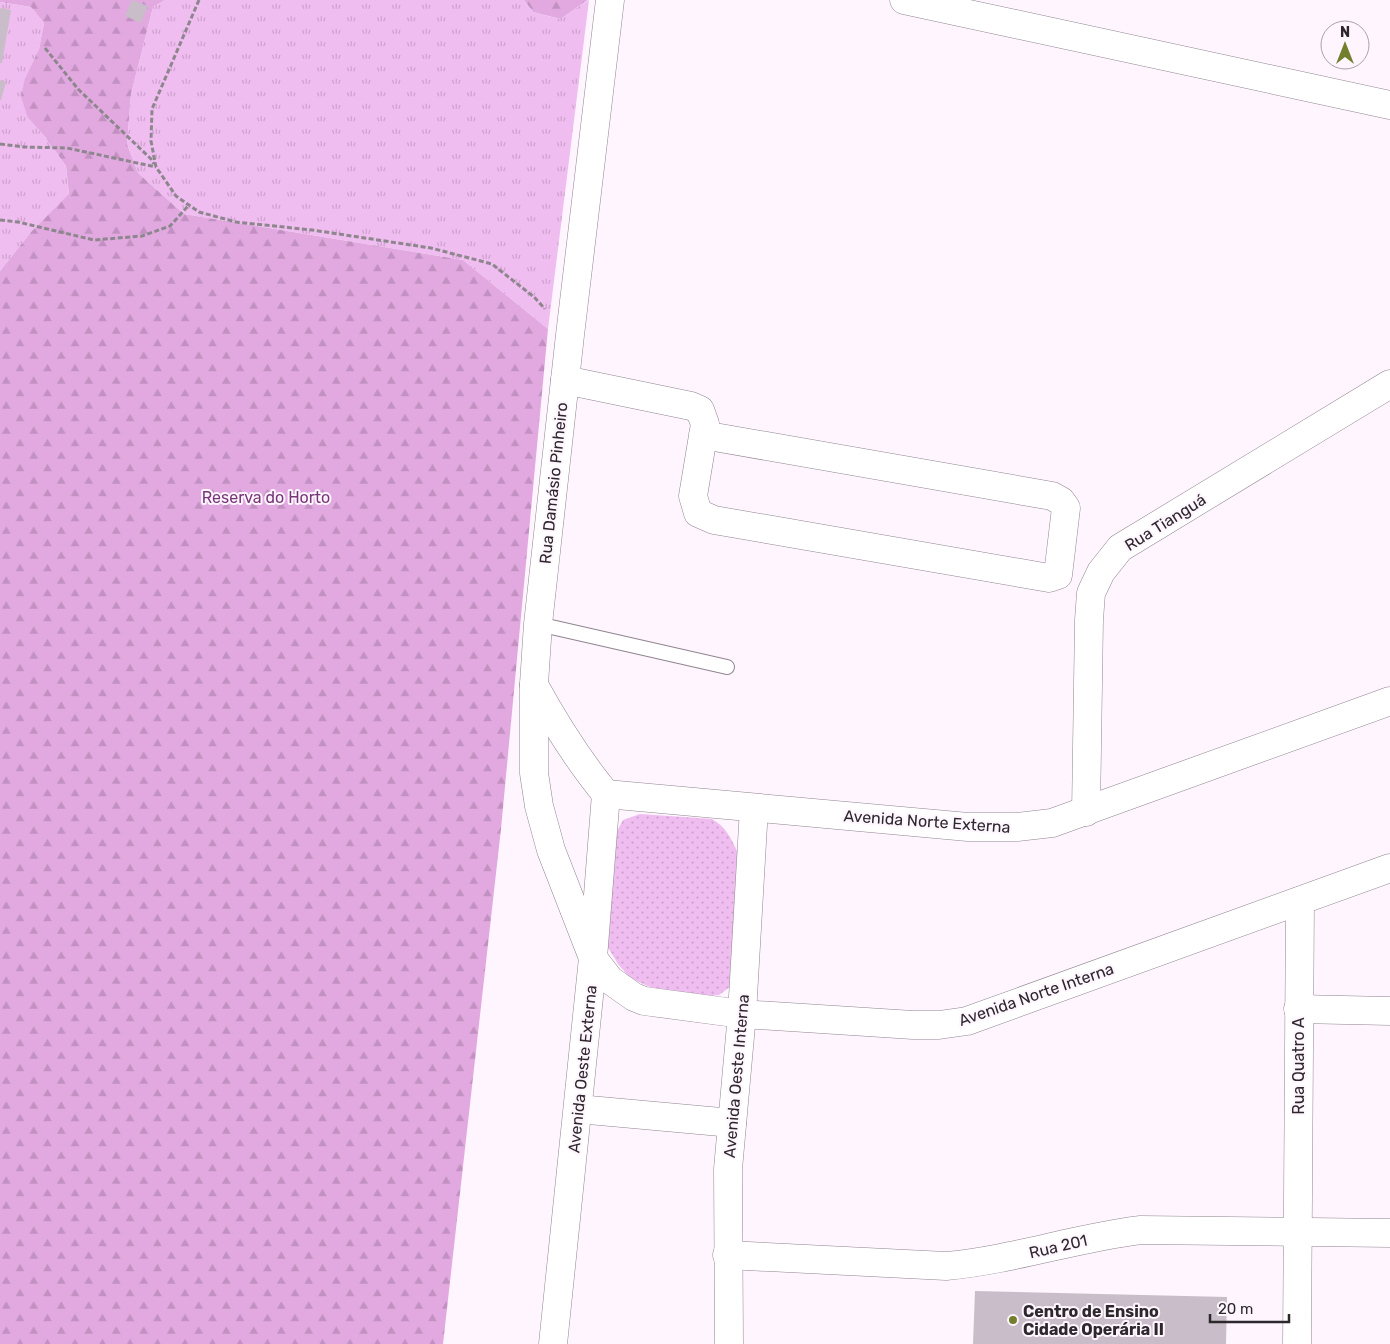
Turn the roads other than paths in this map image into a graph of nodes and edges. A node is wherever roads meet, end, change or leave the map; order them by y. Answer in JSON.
{"nodes":[{"id":1,"x":610,"y":0,"type":"edge"},
{"id":2,"x":904,"y":0,"type":"edge"},
{"id":3,"x":1390,"y":105,"type":"edge"},
{"id":4,"x":565,"y":380,"type":"junction"},
{"id":5,"x":1390,"y":384,"type":"edge"},
{"id":6,"x":704,"y":435,"type":"junction"},
{"id":7,"x":538,"y":624,"type":"junction"},
{"id":8,"x":727,"y":667,"type":"dead end"},
{"id":9,"x":534,"y":684,"type":"junction"},
{"id":10,"x":1390,"y":701,"type":"edge"},
{"id":11,"x":606,"y":794,"type":"junction"},
{"id":12,"x":754,"y":808,"type":"junction"},
{"id":13,"x":1086,"y":812,"type":"junction"},
{"id":14,"x":1390,"y":868,"type":"edge"},
{"id":15,"x":1300,"y":900,"type":"junction"},
{"id":16,"x":593,"y":958,"type":"junction"},
{"id":17,"x":1298,"y":1009,"type":"junction"},
{"id":18,"x":1390,"y":1011,"type":"edge"},
{"id":19,"x":742,"y":1014,"type":"junction"},
{"id":20,"x":578,"y":1109,"type":"junction"},
{"id":21,"x":732,"y":1123,"type":"junction"},
{"id":22,"x":1299,"y":1232,"type":"junction"},
{"id":23,"x":1390,"y":1232,"type":"edge"},
{"id":24,"x":727,"y":1255,"type":"junction"},
{"id":25,"x":553,"y":1344,"type":"edge"},
{"id":26,"x":729,"y":1344,"type":"edge"},
{"id":27,"x":1297,"y":1344,"type":"edge"}],
"edges":[{"from":1,"to":4,"type":"street","name":"Rua Damásio Pinheiro"},
{"from":2,"to":3,"type":"street"},
{"from":4,"to":6,"type":"street"},
{"from":4,"to":7,"type":"street","name":"Rua Damásio Pinheiro"},
{"from":5,"to":13,"type":"street","name":"Rua Tianguá"},
{"from":6,"to":6,"type":"street"},
{"from":7,"to":8,"type":"lane"},
{"from":7,"to":9,"type":"street","name":"Rua Damásio Pinheiro"},
{"from":9,"to":11,"type":"street"},
{"from":9,"to":16,"type":"street","name":"Rua Damásio Pinheiro"},
{"from":10,"to":13,"type":"street","name":"Avenida Norte Externa"},
{"from":11,"to":12,"type":"street","name":"Avenida Norte Externa"},
{"from":11,"to":16,"type":"street","name":"Avenida Oeste Externa"},
{"from":12,"to":13,"type":"street","name":"Avenida Norte Externa"},
{"from":12,"to":19,"type":"street","name":"Avenida Oeste Interna"},
{"from":14,"to":15,"type":"street","name":"Avenida Norte Interna"},
{"from":15,"to":17,"type":"street","name":"Rua Quatro A"},
{"from":15,"to":19,"type":"street","name":"Avenida Norte Interna"},
{"from":16,"to":19,"type":"street","name":"Avenida Norte Interna"},
{"from":16,"to":20,"type":"street","name":"Avenida Oeste Externa"},
{"from":17,"to":18,"type":"street"},
{"from":17,"to":22,"type":"street","name":"Rua Quatro A"},
{"from":19,"to":21,"type":"street","name":"Avenida Oeste Interna"},
{"from":20,"to":21,"type":"street"},
{"from":20,"to":25,"type":"street","name":"Avenida Oeste Externa"},
{"from":21,"to":24,"type":"street","name":"Avenida Oeste Interna"},
{"from":22,"to":23,"type":"street","name":"Rua 201"},
{"from":22,"to":24,"type":"street","name":"Rua 201"},
{"from":22,"to":27,"type":"street","name":"Rua Quatro A"},
{"from":24,"to":26,"type":"street","name":"Avenida Oeste Interna"}]}
